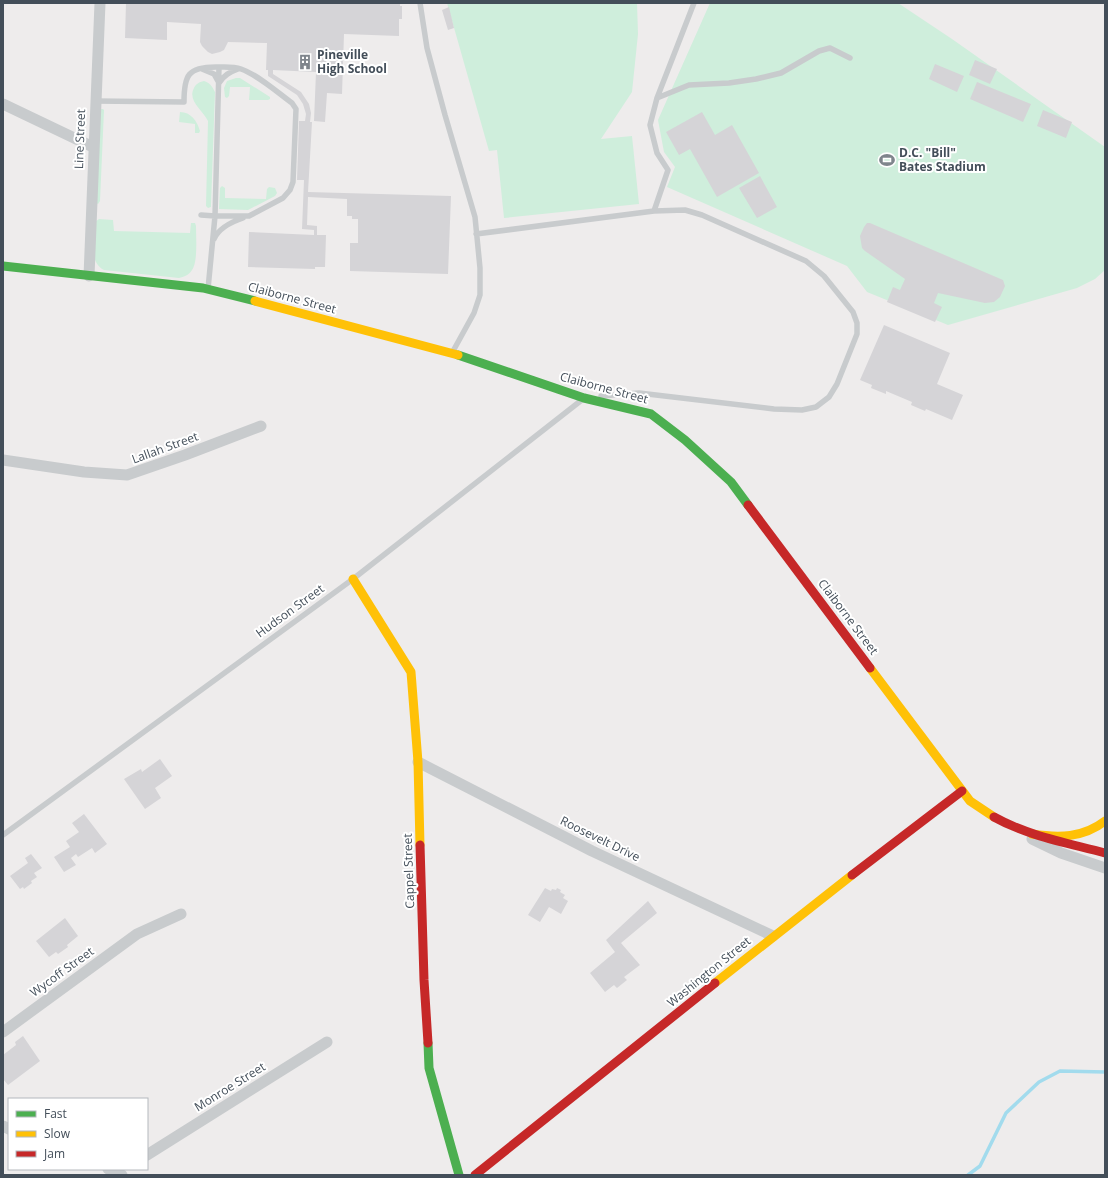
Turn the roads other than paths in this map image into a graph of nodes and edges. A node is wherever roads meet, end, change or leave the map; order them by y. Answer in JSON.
{"nodes":[{"id":1,"x":100,"y":3,"type":"edge"},
{"id":2,"x":420,"y":3,"type":"edge"},
{"id":3,"x":694,"y":3,"type":"edge"},
{"id":4,"x":850,"y":58,"type":"dead end"},
{"id":5,"x":219,"y":67,"type":"junction"},
{"id":6,"x":200,"y":68,"type":"junction"},
{"id":7,"x":240,"y":68,"type":"junction"},
{"id":8,"x":219,"y":83,"type":"junction"},
{"id":9,"x":657,"y":98,"type":"junction"},
{"id":10,"x":95,"y":100,"type":"junction"},
{"id":11,"x":3,"y":104,"type":"edge"},
{"id":12,"x":93,"y":147,"type":"junction"},
{"id":13,"x":654,"y":211,"type":"junction"},
{"id":14,"x":201,"y":215,"type":"dead end"},
{"id":15,"x":215,"y":216,"type":"junction"},
{"id":16,"x":249,"y":216,"type":"junction"},
{"id":17,"x":476,"y":234,"type":"junction"},
{"id":18,"x":213,"y":241,"type":"junction"},
{"id":19,"x":3,"y":266,"type":"edge"},
{"id":20,"x":89,"y":276,"type":"junction"},
{"id":21,"x":208,"y":290,"type":"junction"},
{"id":22,"x":452,"y":353,"type":"junction"},
{"id":23,"x":584,"y":398,"type":"junction"},
{"id":24,"x":261,"y":426,"type":"dead end"},
{"id":25,"x":3,"y":460,"type":"edge"},
{"id":26,"x":353,"y":579,"type":"junction"},
{"id":27,"x":418,"y":762,"type":"junction"},
{"id":28,"x":962,"y":791,"type":"junction"},
{"id":29,"x":1105,"y":821,"type":"edge"},
{"id":30,"x":1020,"y":830,"type":"junction"},
{"id":31,"x":1032,"y":834,"type":"junction"},
{"id":32,"x":3,"y":835,"type":"edge"},
{"id":33,"x":1105,"y":853,"type":"edge"},
{"id":34,"x":1105,"y":868,"type":"edge"},
{"id":35,"x":181,"y":914,"type":"dead end"},
{"id":36,"x":772,"y":936,"type":"junction"},
{"id":37,"x":3,"y":1032,"type":"edge"},
{"id":38,"x":327,"y":1042,"type":"dead end"},
{"id":39,"x":148,"y":1154,"type":"edge"},
{"id":40,"x":459,"y":1175,"type":"edge"},
{"id":41,"x":475,"y":1175,"type":"edge"}],
"edges":[{"from":1,"to":10,"type":"street","name":"Line Street"},
{"from":2,"to":17,"type":"lane"},
{"from":3,"to":9,"type":"lane"},
{"from":4,"to":9,"type":"lane"},
{"from":5,"to":6,"type":"lane"},
{"from":5,"to":7,"type":"lane"},
{"from":5,"to":8,"type":"lane"},
{"from":6,"to":8,"type":"lane"},
{"from":6,"to":10,"type":"lane"},
{"from":7,"to":8,"type":"lane"},
{"from":7,"to":16,"type":"lane"},
{"from":8,"to":15,"type":"lane"},
{"from":9,"to":13,"type":"lane"},
{"from":10,"to":12,"type":"street","name":"Line Street"},
{"from":11,"to":12,"type":"street"},
{"from":12,"to":20,"type":"street","name":"Line Street"},
{"from":13,"to":17,"type":"lane"},
{"from":13,"to":23,"type":"lane"},
{"from":14,"to":15,"type":"lane"},
{"from":15,"to":16,"type":"lane"},
{"from":15,"to":18,"type":"lane"},
{"from":16,"to":18,"type":"lane"},
{"from":17,"to":22,"type":"lane"},
{"from":18,"to":21,"type":"lane"},
{"from":19,"to":20,"type":"main road","name":"Claiborne Street"},
{"from":20,"to":21,"type":"main road","name":"Claiborne Street"},
{"from":21,"to":22,"type":"main road","name":"Claiborne Street"},
{"from":22,"to":23,"type":"main road","name":"Claiborne Street"},
{"from":23,"to":26,"type":"lane","name":"Hudson Street"},
{"from":23,"to":28,"type":"main road","name":"Claiborne Street"},
{"from":24,"to":25,"type":"street","name":"Lallah Street"},
{"from":26,"to":27,"type":"main road","name":"Cappel Street"},
{"from":26,"to":32,"type":"lane","name":"Hudson Street"},
{"from":27,"to":36,"type":"street","name":"Roosevelt Drive"},
{"from":27,"to":40,"type":"main road","name":"Cappel Street"},
{"from":28,"to":30,"type":"main road","name":"Claiborne Street"},
{"from":28,"to":36,"type":"main road","name":"Washington Street"},
{"from":29,"to":31,"type":"main road"},
{"from":30,"to":31,"type":"main road","name":"Claiborne Street"},
{"from":30,"to":34,"type":"street","name":"Claiborne Street"},
{"from":31,"to":33,"type":"main road","name":"Claiborne Street"},
{"from":35,"to":37,"type":"street","name":"Wycoff Street"},
{"from":36,"to":41,"type":"main road","name":"Washington Street"},
{"from":38,"to":39,"type":"street","name":"Monroe Street"}]}
